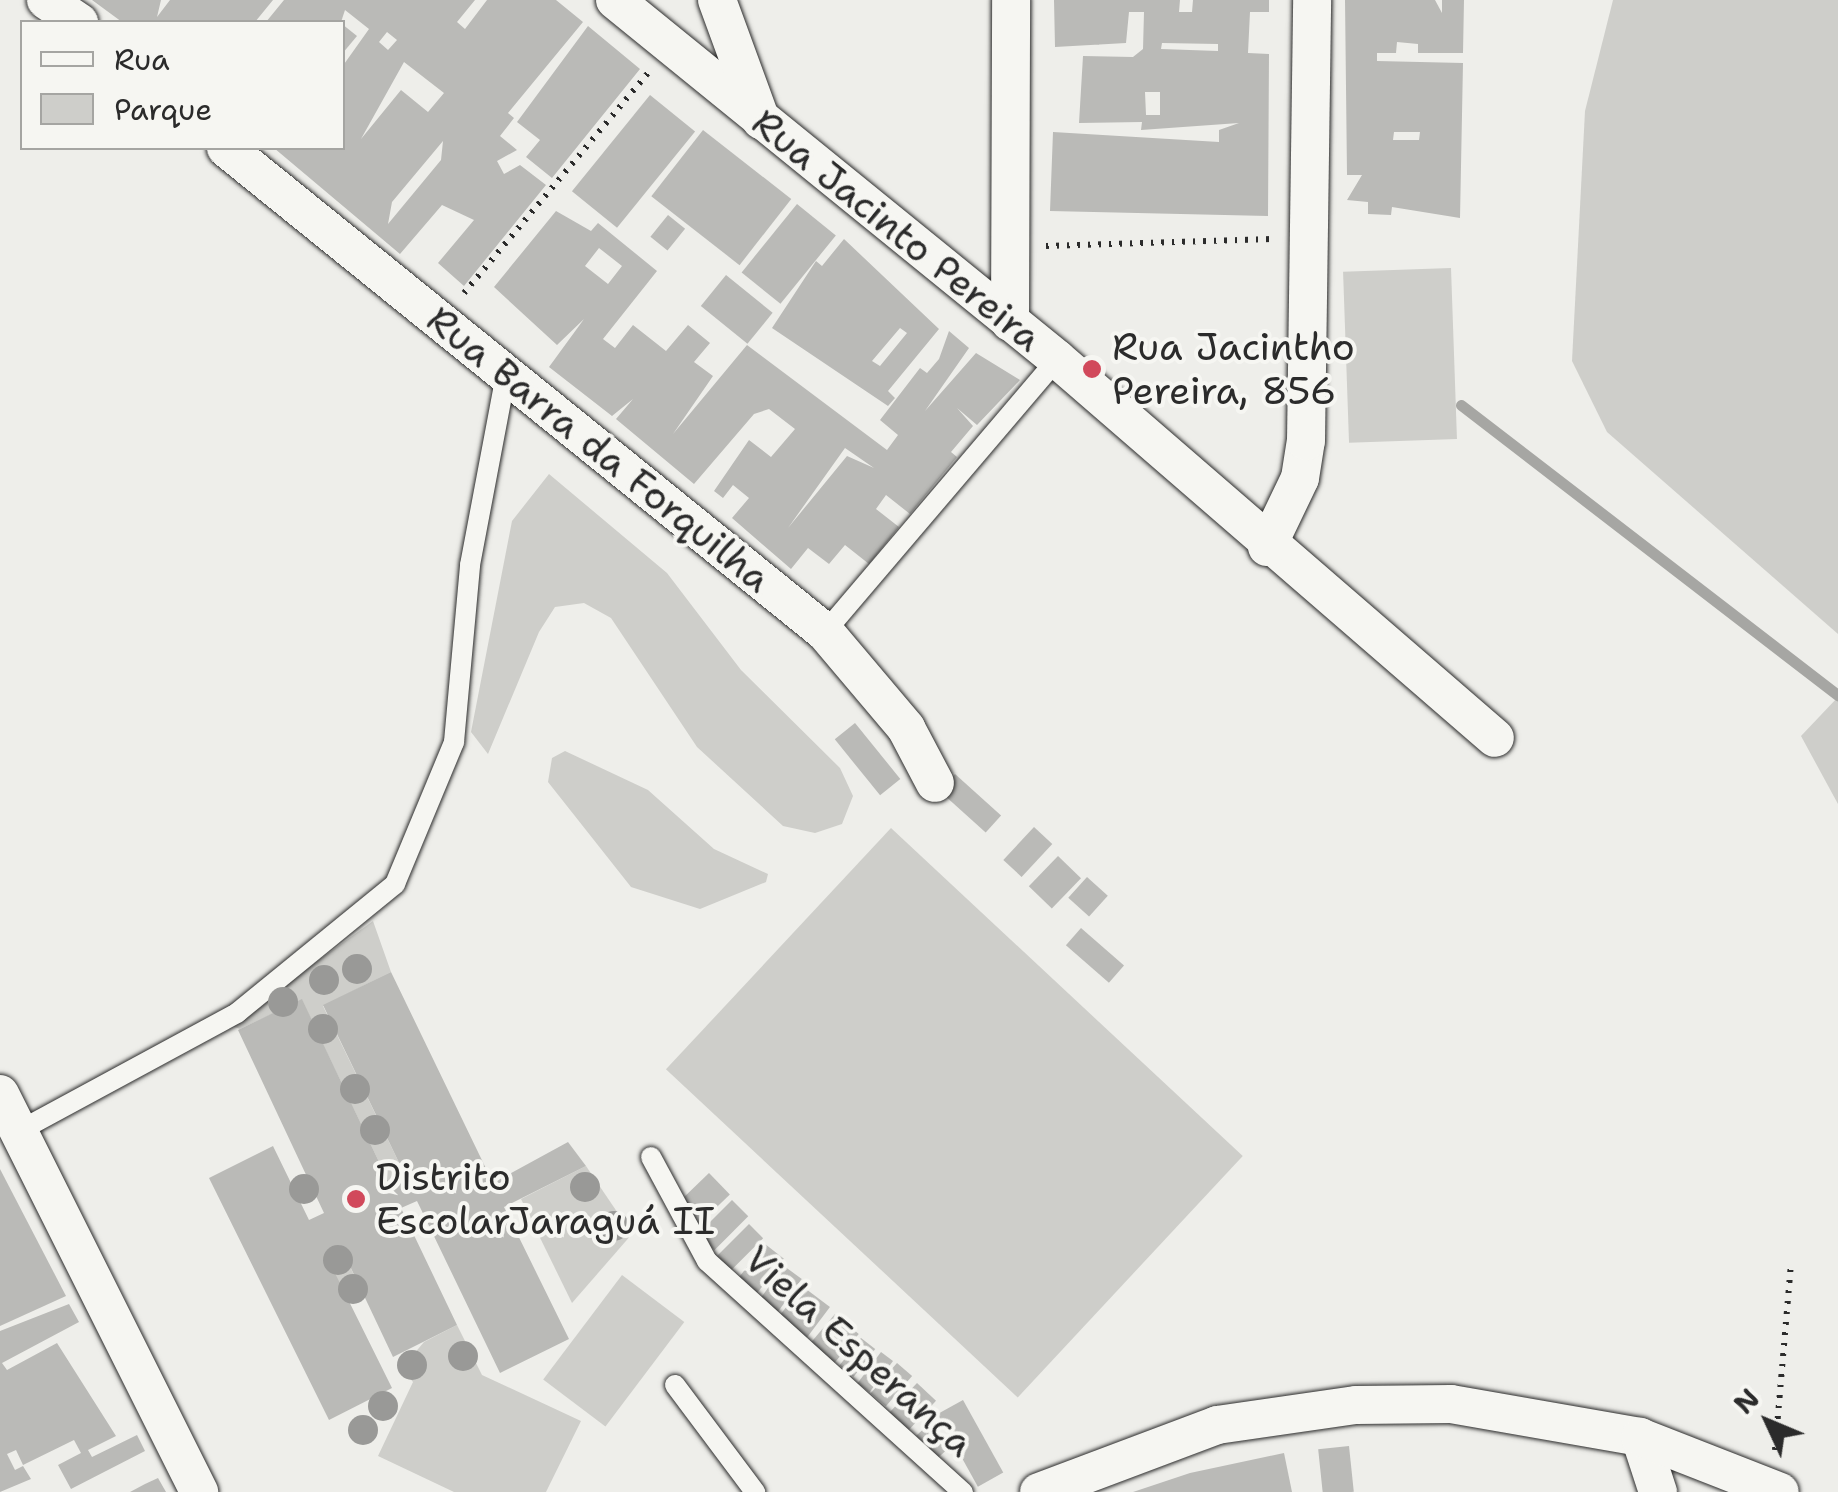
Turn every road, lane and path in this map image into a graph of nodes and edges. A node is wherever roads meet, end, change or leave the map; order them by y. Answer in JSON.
{"nodes":[{"id":1,"x":46,"y":0,"type":"edge"},
{"id":2,"x":614,"y":0,"type":"edge"},
{"id":3,"x":717,"y":0,"type":"edge"},
{"id":4,"x":1011,"y":0,"type":"edge"},
{"id":5,"x":1312,"y":0,"type":"edge"},
{"id":6,"x":75,"y":20,"type":"edge"},
{"id":7,"x":670,"y":46,"type":"junction"},
{"id":8,"x":761,"y":120,"type":"junction"},
{"id":9,"x":228,"y":150,"type":"edge"},
{"id":10,"x":1308,"y":238,"type":"junction"},
{"id":11,"x":1010,"y":247,"type":"junction"},
{"id":12,"x":440,"y":321,"type":"junction"},
{"id":13,"x":1010,"y":322,"type":"junction"},
{"id":14,"x":1057,"y":359,"type":"junction"},
{"id":15,"x":506,"y":374,"type":"junction"},
{"id":16,"x":1268,"y":547,"type":"junction"},
{"id":17,"x":825,"y":632,"type":"junction"},
{"id":18,"x":1495,"y":738,"type":"dead end"},
{"id":19,"x":935,"y":784,"type":"dead end"},
{"id":20,"x":0,"y":1094,"type":"edge"},
{"id":21,"x":19,"y":1131,"type":"junction"},
{"id":22,"x":651,"y":1157,"type":"dead end"},
{"id":23,"x":1791,"y":1265,"type":"dead end"},
{"id":24,"x":675,"y":1386,"type":"dead end"},
{"id":25,"x":1640,"y":1437,"type":"junction"},
{"id":26,"x":1775,"y":1489,"type":"edge"},
{"id":27,"x":198,"y":1492,"type":"edge"},
{"id":28,"x":754,"y":1492,"type":"edge"},
{"id":29,"x":963,"y":1492,"type":"edge"},
{"id":30,"x":1040,"y":1492,"type":"edge"},
{"id":31,"x":1658,"y":1492,"type":"edge"}],
"edges":[{"from":1,"to":6,"type":"street"},
{"from":2,"to":7,"type":"street","name":"Rua Jacinto Pereira"},
{"from":3,"to":8,"type":"street"},
{"from":4,"to":11,"type":"street"},
{"from":5,"to":10,"type":"street"},
{"from":7,"to":8,"type":"street","name":"Rua Jacinto Pereira"},
{"from":7,"to":12,"type":"path"},
{"from":8,"to":13,"type":"street","name":"Rua Jacinto Pereira"},
{"from":9,"to":12,"type":"street","name":"Rua Barra da Forquilha"},
{"from":10,"to":11,"type":"path"},
{"from":10,"to":16,"type":"street"},
{"from":11,"to":13,"type":"street"},
{"from":12,"to":15,"type":"street","name":"Rua Barra da Forquilha"},
{"from":13,"to":14,"type":"street","name":"Rua Jacinto Pereira"},
{"from":14,"to":16,"type":"street","name":"Rua Jacinto Pereira"},
{"from":14,"to":17,"type":"lane"},
{"from":15,"to":17,"type":"street","name":"Rua Barra da Forquilha"},
{"from":15,"to":21,"type":"lane"},
{"from":16,"to":18,"type":"street","name":"Rua Jacinto Pereira"},
{"from":17,"to":19,"type":"street","name":"Rua Barra da Forquilha"},
{"from":20,"to":21,"type":"street"},
{"from":21,"to":27,"type":"street"},
{"from":22,"to":29,"type":"lane","name":"Viela Esperança"},
{"from":23,"to":26,"type":"path"},
{"from":24,"to":28,"type":"lane"},
{"from":25,"to":26,"type":"street"},
{"from":25,"to":30,"type":"street"},
{"from":25,"to":31,"type":"street"}]}
